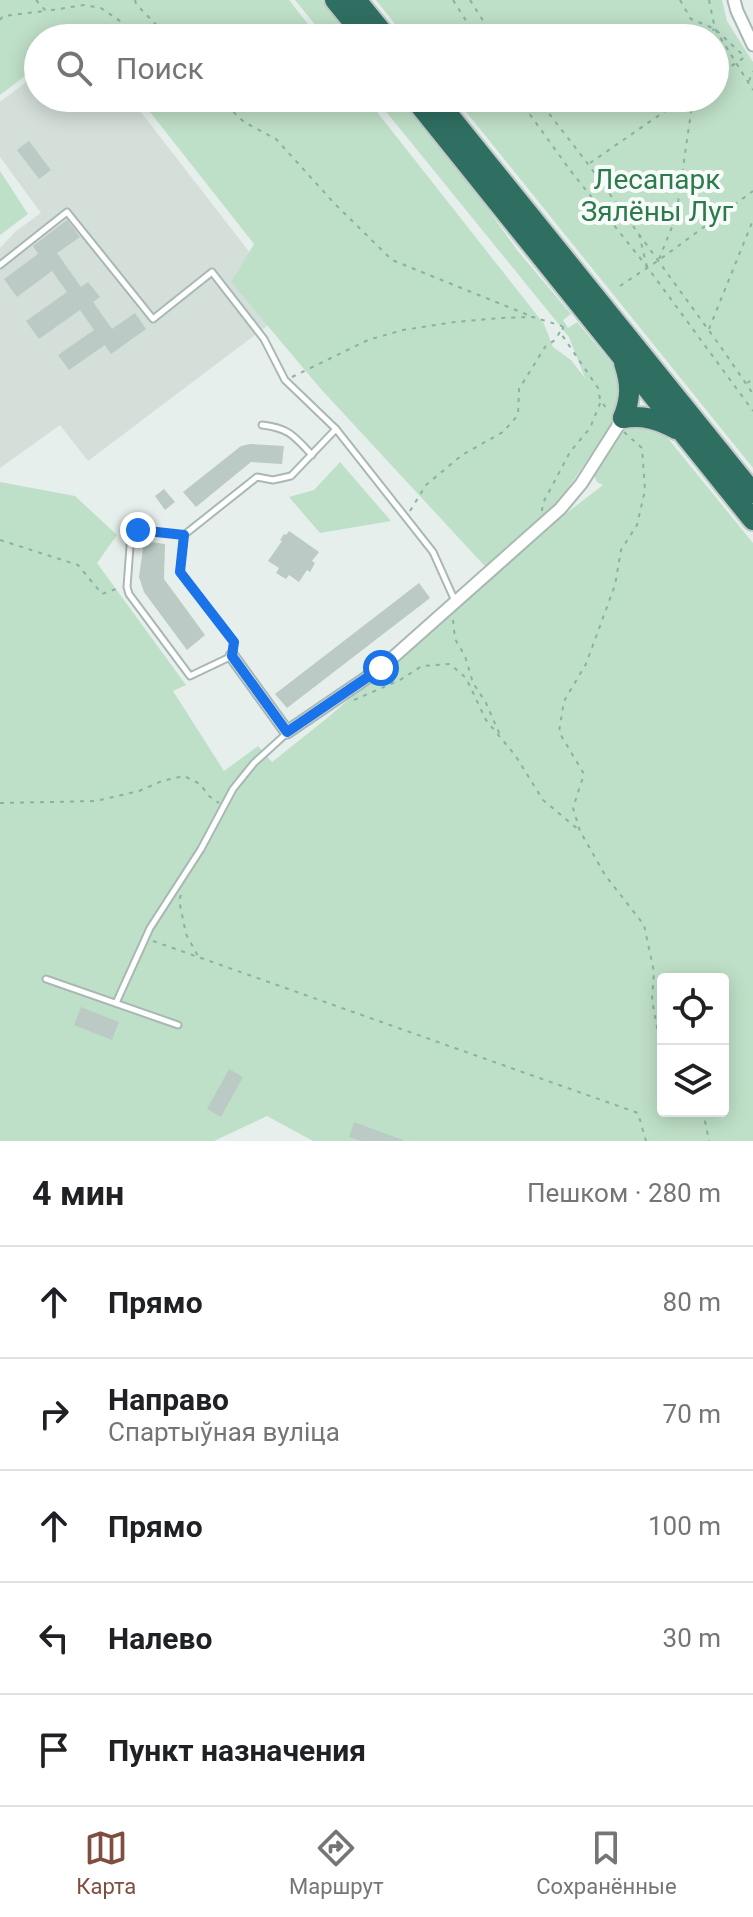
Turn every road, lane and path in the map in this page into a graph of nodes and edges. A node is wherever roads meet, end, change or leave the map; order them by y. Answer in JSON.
{"nodes":[{"id":1,"x":36,"y":0,"type":"edge"},
{"id":2,"x":135,"y":0,"type":"edge"},
{"id":3,"x":335,"y":0,"type":"edge"},
{"id":4,"x":356,"y":0,"type":"edge"},
{"id":5,"x":453,"y":0,"type":"edge"},
{"id":6,"x":470,"y":0,"type":"edge"},
{"id":7,"x":680,"y":0,"type":"edge"},
{"id":8,"x":710,"y":0,"type":"edge"},
{"id":9,"x":734,"y":0,"type":"edge"},
{"id":10,"x":46,"y":11,"type":"junction"},
{"id":11,"x":1,"y":17,"type":"edge"},
{"id":12,"x":124,"y":24,"type":"edge"},
{"id":13,"x":155,"y":24,"type":"edge"},
{"id":14,"x":355,"y":24,"type":"edge"},
{"id":15,"x":376,"y":24,"type":"edge"},
{"id":16,"x":468,"y":24,"type":"edge"},
{"id":17,"x":485,"y":24,"type":"edge"},
{"id":18,"x":703,"y":24,"type":"edge"},
{"id":19,"x":714,"y":24,"type":"edge"},
{"id":20,"x":729,"y":42,"type":"edge"},
{"id":21,"x":751,"y":50,"type":"edge"},
{"id":22,"x":729,"y":51,"type":"edge"},
{"id":23,"x":745,"y":57,"type":"junction"},
{"id":24,"x":736,"y":62,"type":"junction"},
{"id":25,"x":729,"y":67,"type":"edge"},
{"id":26,"x":753,"y":71,"type":"edge"},
{"id":27,"x":749,"y":83,"type":"junction"},
{"id":28,"x":753,"y":90,"type":"edge"},
{"id":29,"x":234,"y":112,"type":"edge"},
{"id":30,"x":425,"y":112,"type":"edge"},
{"id":31,"x":446,"y":112,"type":"edge"},
{"id":32,"x":528,"y":112,"type":"edge"},
{"id":33,"x":548,"y":112,"type":"edge"},
{"id":34,"x":664,"y":112,"type":"edge"},
{"id":35,"x":691,"y":112,"type":"edge"},
{"id":36,"x":588,"y":164,"type":"junction"},
{"id":37,"x":753,"y":191,"type":"edge"},
{"id":38,"x":753,"y":220,"type":"edge"},
{"id":39,"x":638,"y":233,"type":"junction"},
{"id":40,"x":659,"y":260,"type":"junction"},
{"id":41,"x":0,"y":265,"type":"edge"},
{"id":42,"x":648,"y":268,"type":"junction"},
{"id":43,"x":620,"y":286,"type":"dead end"},
{"id":44,"x":533,"y":317,"type":"junction"},
{"id":45,"x":563,"y":326,"type":"junction"},
{"id":46,"x":708,"y":330,"type":"junction"},
{"id":47,"x":621,"y":355,"type":"junction"},
{"id":48,"x":285,"y":380,"type":"junction"},
{"id":49,"x":753,"y":381,"type":"edge"},
{"id":50,"x":746,"y":384,"type":"junction"},
{"id":51,"x":753,"y":394,"type":"edge"},
{"id":52,"x":601,"y":401,"type":"junction"},
{"id":53,"x":753,"y":411,"type":"edge"},
{"id":54,"x":620,"y":422,"type":"junction"},
{"id":55,"x":262,"y":425,"type":"dead end"},
{"id":56,"x":336,"y":429,"type":"junction"},
{"id":57,"x":683,"y":433,"type":"junction"},
{"id":58,"x":312,"y":455,"type":"junction"},
{"id":59,"x":753,"y":493,"type":"edge"},
{"id":60,"x":407,"y":517,"type":"junction"},
{"id":61,"x":753,"y":520,"type":"edge"},
{"id":62,"x":539,"y":528,"type":"junction"},
{"id":63,"x":184,"y":535,"type":"junction"},
{"id":64,"x":0,"y":540,"type":"edge"},
{"id":65,"x":116,"y":589,"type":"dead end"},
{"id":66,"x":452,"y":605,"type":"junction"},
{"id":67,"x":232,"y":656,"type":"junction"},
{"id":68,"x":346,"y":703,"type":"dead end"},
{"id":69,"x":287,"y":732,"type":"junction"},
{"id":70,"x":502,"y":739,"type":"junction"},
{"id":71,"x":0,"y":803,"type":"edge"},
{"id":72,"x":223,"y":806,"type":"junction"},
{"id":73,"x":580,"y":831,"type":"junction"},
{"id":74,"x":183,"y":889,"type":"dead end"},
{"id":75,"x":144,"y":938,"type":"junction"},
{"id":76,"x":198,"y":957,"type":"junction"},
{"id":77,"x":46,"y":979,"type":"dead end"},
{"id":78,"x":116,"y":1003,"type":"junction"},
{"id":79,"x":178,"y":1025,"type":"dead end"},
{"id":80,"x":657,"y":1027,"type":"edge"},
{"id":81,"x":704,"y":1117,"type":"edge"},
{"id":82,"x":646,"y":1141,"type":"edge"},
{"id":83,"x":709,"y":1141,"type":"edge"}],
"edges":[{"from":1,"to":10,"type":"path"},
{"from":2,"to":13,"type":"path"},
{"from":3,"to":14,"type":"highway"},
{"from":4,"to":15,"type":"highway"},
{"from":5,"to":16,"type":"path"},
{"from":6,"to":17,"type":"path"},
{"from":7,"to":18,"type":"path"},
{"from":8,"to":19,"type":"path"},
{"from":9,"to":21,"type":"street"},
{"from":10,"to":11,"type":"path"},
{"from":10,"to":12,"type":"path"},
{"from":20,"to":23,"type":"path"},
{"from":21,"to":23,"type":"path"},
{"from":22,"to":24,"type":"path"},
{"from":23,"to":24,"type":"path"},
{"from":24,"to":25,"type":"path"},
{"from":24,"to":27,"type":"path"},
{"from":26,"to":27,"type":"path"},
{"from":27,"to":28,"type":"path"},
{"from":29,"to":44,"type":"path"},
{"from":30,"to":47,"type":"highway"},
{"from":31,"to":59,"type":"highway"},
{"from":32,"to":42,"type":"path"},
{"from":33,"to":36,"type":"path"},
{"from":34,"to":36,"type":"path"},
{"from":35,"to":40,"type":"path"},
{"from":36,"to":39,"type":"path"},
{"from":37,"to":40,"type":"path"},
{"from":38,"to":46,"type":"path"},
{"from":39,"to":40,"type":"path"},
{"from":39,"to":42,"type":"path"},
{"from":40,"to":42,"type":"path"},
{"from":40,"to":46,"type":"path"},
{"from":41,"to":48,"type":"lane"},
{"from":42,"to":43,"type":"path"},
{"from":42,"to":53,"type":"path"},
{"from":44,"to":45,"type":"path"},
{"from":44,"to":48,"type":"path"},
{"from":45,"to":52,"type":"path"},
{"from":45,"to":60,"type":"path"},
{"from":46,"to":50,"type":"path"},
{"from":47,"to":54,"type":"highway"},
{"from":47,"to":57,"type":"highway"},
{"from":48,"to":56,"type":"lane"},
{"from":49,"to":50,"type":"path"},
{"from":50,"to":51,"type":"path"},
{"from":52,"to":54,"type":"path"},
{"from":52,"to":62,"type":"path"},
{"from":54,"to":57,"type":"highway"},
{"from":54,"to":62,"type":"street"},
{"from":54,"to":73,"type":"path"},
{"from":55,"to":58,"type":"lane"},
{"from":56,"to":58,"type":"lane"},
{"from":56,"to":60,"type":"lane"},
{"from":57,"to":61,"type":"highway"},
{"from":58,"to":63,"type":"lane"},
{"from":60,"to":66,"type":"lane"},
{"from":62,"to":66,"type":"street"},
{"from":63,"to":67,"type":"lane"},
{"from":63,"to":67,"type":"lane"},
{"from":64,"to":65,"type":"path"},
{"from":66,"to":69,"type":"street"},
{"from":66,"to":70,"type":"path"},
{"from":67,"to":69,"type":"street"},
{"from":68,"to":70,"type":"path"},
{"from":69,"to":72,"type":"lane"},
{"from":70,"to":73,"type":"path"},
{"from":71,"to":72,"type":"path"},
{"from":72,"to":75,"type":"lane"},
{"from":73,"to":80,"type":"path"},
{"from":74,"to":76,"type":"path"},
{"from":75,"to":76,"type":"path"},
{"from":75,"to":78,"type":"lane"},
{"from":76,"to":82,"type":"path"},
{"from":77,"to":78,"type":"lane"},
{"from":78,"to":79,"type":"lane"},
{"from":81,"to":83,"type":"path"}]}
